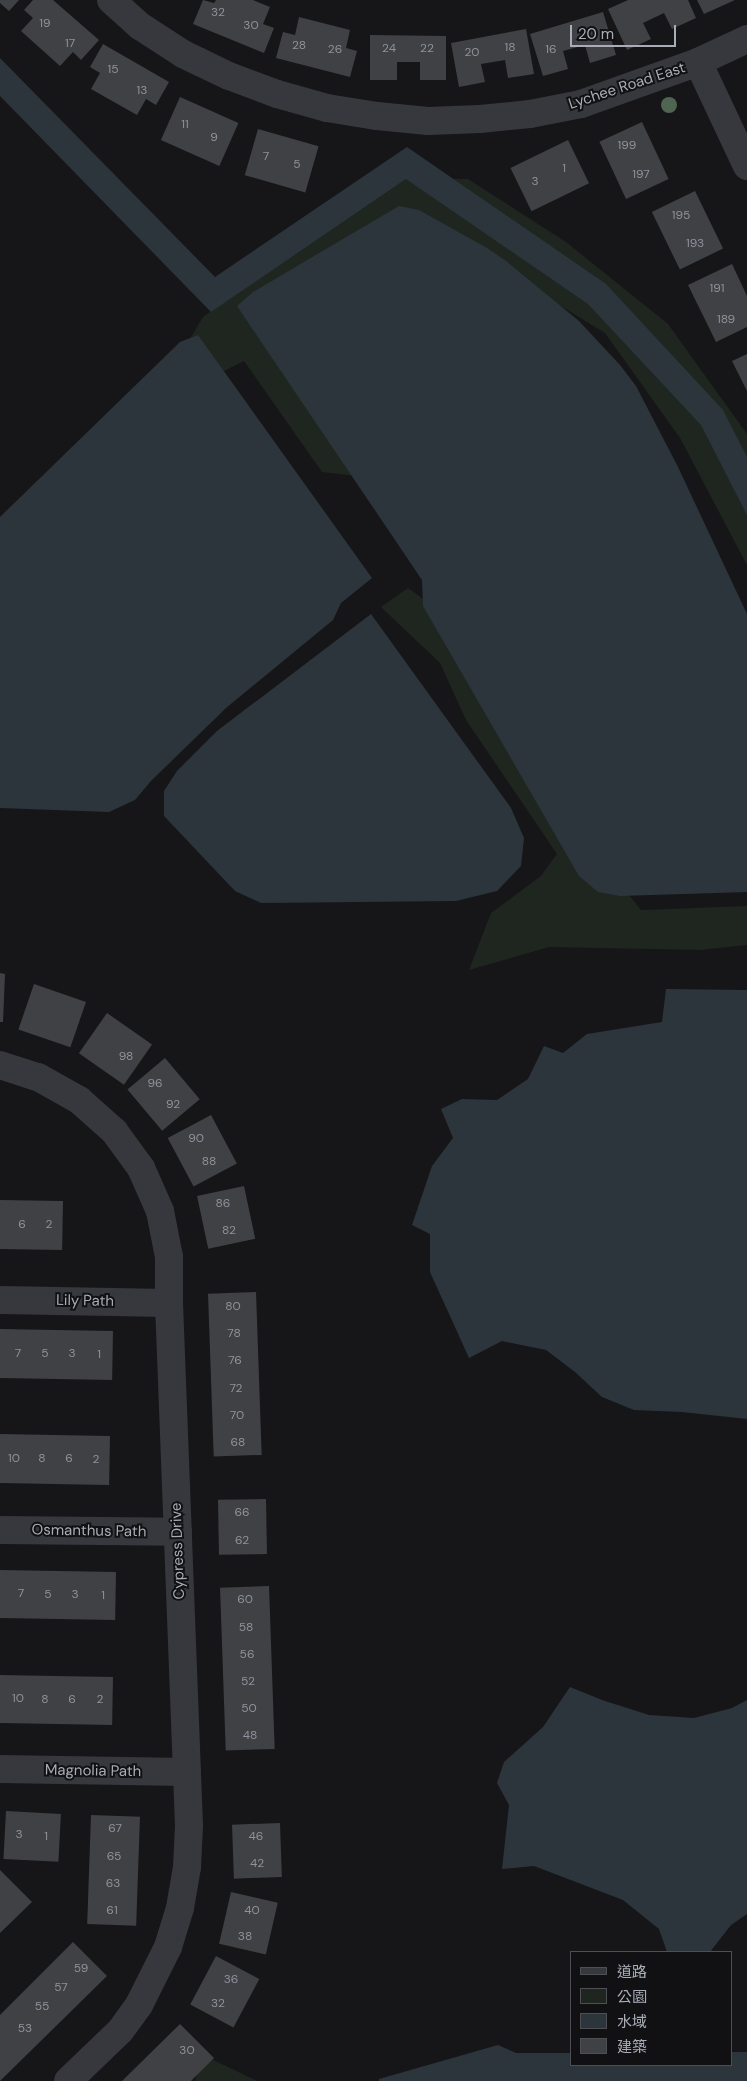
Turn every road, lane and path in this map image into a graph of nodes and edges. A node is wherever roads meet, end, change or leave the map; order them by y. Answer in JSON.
{"nodes":[{"id":1,"x":111,"y":0,"type":"edge"},
{"id":2,"x":747,"y":39,"type":"edge"},
{"id":3,"x":698,"y":62,"type":"junction"},
{"id":4,"x":747,"y":166,"type":"edge"},
{"id":5,"x":0,"y":1065,"type":"edge"},
{"id":6,"x":0,"y":1300,"type":"edge"},
{"id":7,"x":169,"y":1303,"type":"junction"},
{"id":8,"x":0,"y":1530,"type":"edge"},
{"id":9,"x":178,"y":1532,"type":"junction"},
{"id":10,"x":0,"y":1769,"type":"edge"},
{"id":11,"x":187,"y":1772,"type":"junction"},
{"id":12,"x":68,"y":2081,"type":"edge"}],
"edges":[{"from":1,"to":3,"type":"street","name":"Lychee Road East"},
{"from":2,"to":3,"type":"street","name":"Lychee Road East"},
{"from":3,"to":4,"type":"street"},
{"from":5,"to":7,"type":"street","name":"Cypress Drive"},
{"from":6,"to":7,"type":"street","name":"Lily Path"},
{"from":7,"to":9,"type":"street","name":"Cypress Drive"},
{"from":8,"to":9,"type":"street","name":"Osmanthus Path"},
{"from":9,"to":11,"type":"street","name":"Cypress Drive"},
{"from":10,"to":11,"type":"street","name":"Magnolia Path"},
{"from":11,"to":12,"type":"street","name":"Cypress Drive"}]}
